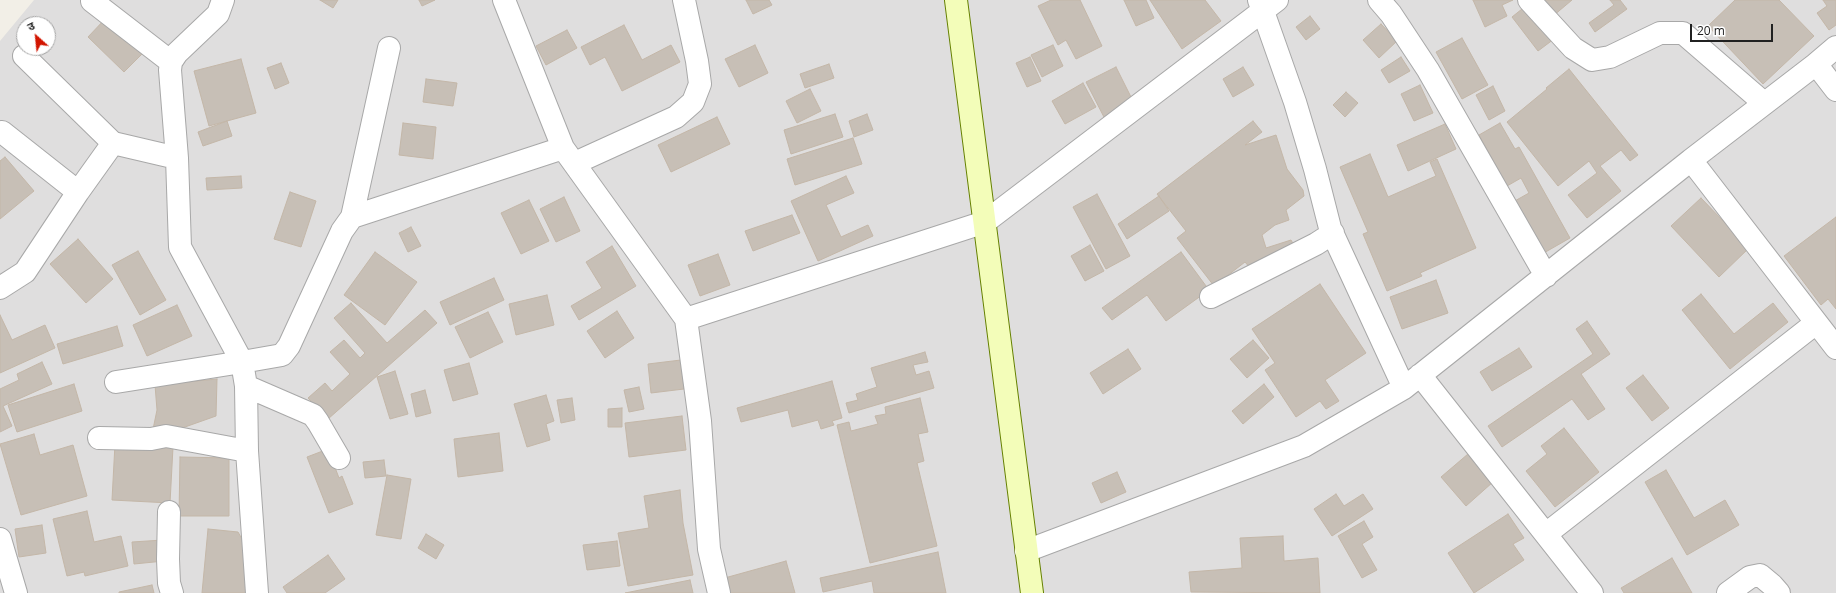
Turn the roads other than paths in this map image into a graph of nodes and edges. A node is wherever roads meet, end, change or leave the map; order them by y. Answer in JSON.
{"nodes":[{"id":1,"x":223,"y":0,"type":"edge"},
{"id":2,"x":504,"y":0,"type":"edge"},
{"id":3,"x":684,"y":0,"type":"edge"},
{"id":4,"x":956,"y":0,"type":"edge"},
{"id":5,"x":1379,"y":0,"type":"edge"},
{"id":6,"x":1529,"y":0,"type":"edge"},
{"id":7,"x":92,"y":1,"type":"dead end"},
{"id":8,"x":1267,"y":3,"type":"edge"},
{"id":9,"x":1836,"y":47,"type":"edge"},
{"id":10,"x":389,"y":48,"type":"dead end"},
{"id":11,"x":24,"y":56,"type":"dead end"},
{"id":12,"x":171,"y":62,"type":"junction"},
{"id":13,"x":1816,"y":64,"type":"junction"},
{"id":14,"x":1836,"y":90,"type":"edge"},
{"id":15,"x":1764,"y":103,"type":"junction"},
{"id":16,"x":2,"y":132,"type":"dead end"},
{"id":17,"x":113,"y":142,"type":"junction"},
{"id":18,"x":569,"y":156,"type":"junction"},
{"id":19,"x":177,"y":158,"type":"junction"},
{"id":20,"x":1691,"y":160,"type":"junction"},
{"id":21,"x":78,"y":192,"type":"junction"},
{"id":22,"x":352,"y":218,"type":"junction"},
{"id":23,"x":985,"y":222,"type":"junction"},
{"id":24,"x":1333,"y":233,"type":"junction"},
{"id":25,"x":1546,"y":276,"type":"junction"},
{"id":26,"x":0,"y":288,"type":"edge"},
{"id":27,"x":1211,"y":298,"type":"dead end"},
{"id":28,"x":686,"y":319,"type":"junction"},
{"id":29,"x":1816,"y":323,"type":"junction"},
{"id":30,"x":1836,"y":348,"type":"edge"},
{"id":31,"x":242,"y":362,"type":"junction"},
{"id":32,"x":116,"y":382,"type":"dead end"},
{"id":33,"x":1412,"y":382,"type":"junction"},
{"id":34,"x":246,"y":386,"type":"junction"},
{"id":35,"x":99,"y":438,"type":"dead end"},
{"id":36,"x":248,"y":451,"type":"junction"},
{"id":37,"x":340,"y":458,"type":"dead end"},
{"id":38,"x":169,"y":512,"type":"dead end"},
{"id":39,"x":1546,"y":534,"type":"junction"},
{"id":40,"x":0,"y":539,"type":"edge"},
{"id":41,"x":1026,"y":551,"type":"junction"},
{"id":42,"x":16,"y":593,"type":"edge"},
{"id":43,"x":172,"y":593,"type":"edge"},
{"id":44,"x":257,"y":593,"type":"edge"},
{"id":45,"x":719,"y":593,"type":"edge"},
{"id":46,"x":1032,"y":593,"type":"edge"},
{"id":47,"x":1592,"y":593,"type":"edge"},
{"id":48,"x":1728,"y":593,"type":"edge"},
{"id":49,"x":1779,"y":593,"type":"edge"}],
"edges":[{"from":1,"to":12,"type":"street"},
{"from":2,"to":18,"type":"street"},
{"from":3,"to":18,"type":"street"},
{"from":4,"to":23,"type":"main road"},
{"from":5,"to":25,"type":"street"},
{"from":6,"to":15,"type":"street"},
{"from":7,"to":12,"type":"street"},
{"from":8,"to":23,"type":"street"},
{"from":8,"to":24,"type":"street"},
{"from":9,"to":13,"type":"street"},
{"from":10,"to":22,"type":"street"},
{"from":11,"to":17,"type":"street"},
{"from":12,"to":19,"type":"street"},
{"from":13,"to":14,"type":"street"},
{"from":13,"to":15,"type":"street"},
{"from":15,"to":20,"type":"street"},
{"from":16,"to":21,"type":"street"},
{"from":17,"to":19,"type":"street"},
{"from":17,"to":21,"type":"street"},
{"from":18,"to":22,"type":"street"},
{"from":18,"to":28,"type":"street"},
{"from":19,"to":31,"type":"street"},
{"from":20,"to":25,"type":"street"},
{"from":20,"to":29,"type":"street"},
{"from":21,"to":26,"type":"street"},
{"from":22,"to":31,"type":"street"},
{"from":23,"to":28,"type":"street"},
{"from":23,"to":41,"type":"main road"},
{"from":24,"to":27,"type":"street"},
{"from":24,"to":33,"type":"street"},
{"from":25,"to":33,"type":"street"},
{"from":28,"to":45,"type":"street"},
{"from":29,"to":30,"type":"street"},
{"from":29,"to":39,"type":"street"},
{"from":31,"to":32,"type":"street"},
{"from":31,"to":34,"type":"street"},
{"from":33,"to":39,"type":"street"},
{"from":33,"to":41,"type":"street"},
{"from":34,"to":36,"type":"street"},
{"from":34,"to":37,"type":"street"},
{"from":35,"to":36,"type":"street"},
{"from":36,"to":44,"type":"street"},
{"from":38,"to":43,"type":"street"},
{"from":39,"to":47,"type":"street"},
{"from":40,"to":42,"type":"street"},
{"from":41,"to":46,"type":"main road"},
{"from":48,"to":49,"type":"street"}]}
